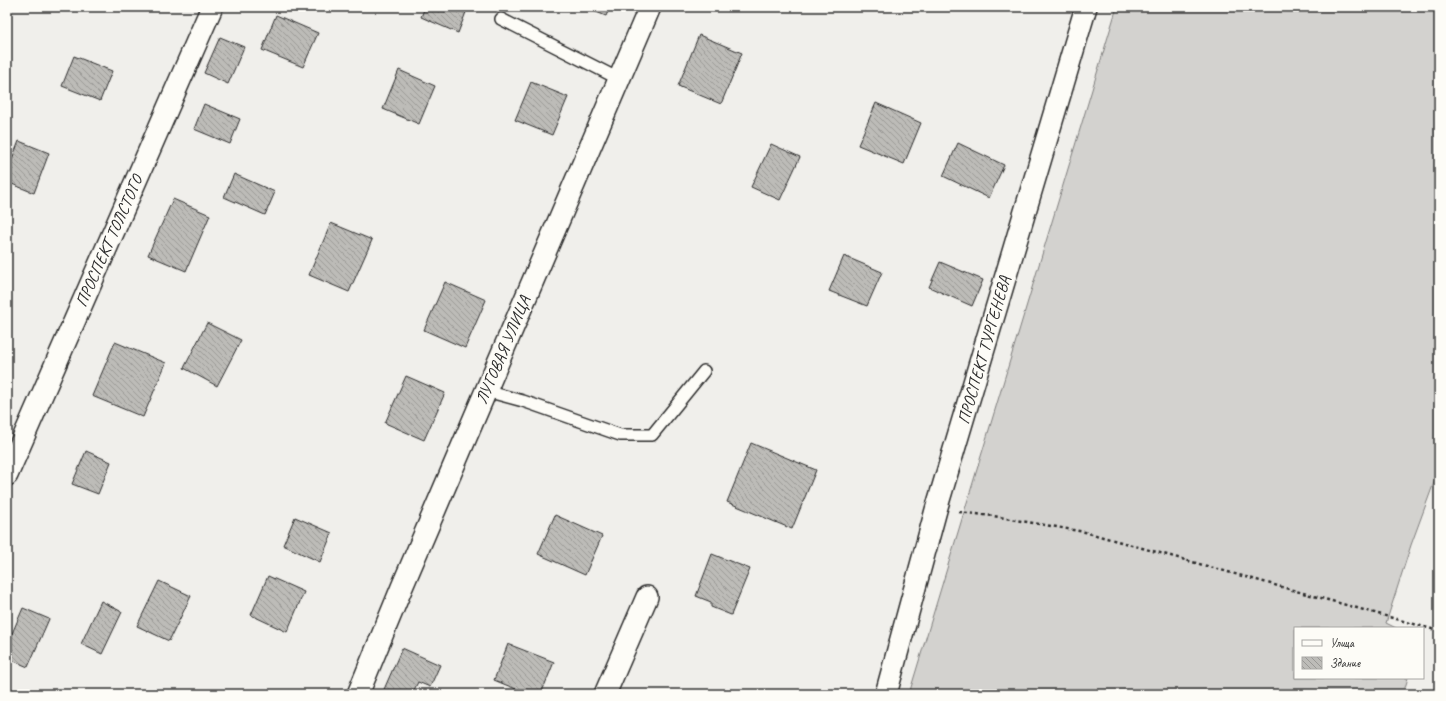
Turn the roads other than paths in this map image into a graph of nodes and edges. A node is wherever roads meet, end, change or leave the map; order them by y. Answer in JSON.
{"nodes":[{"id":1,"x":212,"y":7,"type":"edge"},
{"id":2,"x":650,"y":7,"type":"edge"},
{"id":3,"x":1086,"y":7,"type":"edge"},
{"id":4,"x":501,"y":19,"type":"dead end"},
{"id":5,"x":619,"y":79,"type":"junction"},
{"id":6,"x":704,"y":371,"type":"dead end"},
{"id":7,"x":486,"y":391,"type":"junction"},
{"id":8,"x":7,"y":475,"type":"edge"},
{"id":9,"x":646,"y":597,"type":"dead end"},
{"id":10,"x":358,"y":694,"type":"edge"},
{"id":11,"x":606,"y":694,"type":"edge"},
{"id":12,"x":886,"y":694,"type":"edge"}],
"edges":[{"from":1,"to":8,"type":"street","name":"ПРОСПЕКТ ТОЛСТОГО"},
{"from":2,"to":5,"type":"street","name":"ЛУГОВАЯ УЛИЦА"},
{"from":3,"to":12,"type":"street","name":"ПРОСПЕКТ ТУРГЕНЕВА"},
{"from":4,"to":5,"type":"lane"},
{"from":5,"to":7,"type":"street","name":"ЛУГОВАЯ УЛИЦА"},
{"from":6,"to":7,"type":"lane"},
{"from":7,"to":10,"type":"street","name":"ЛУГОВАЯ УЛИЦА"},
{"from":9,"to":11,"type":"street"}]}
